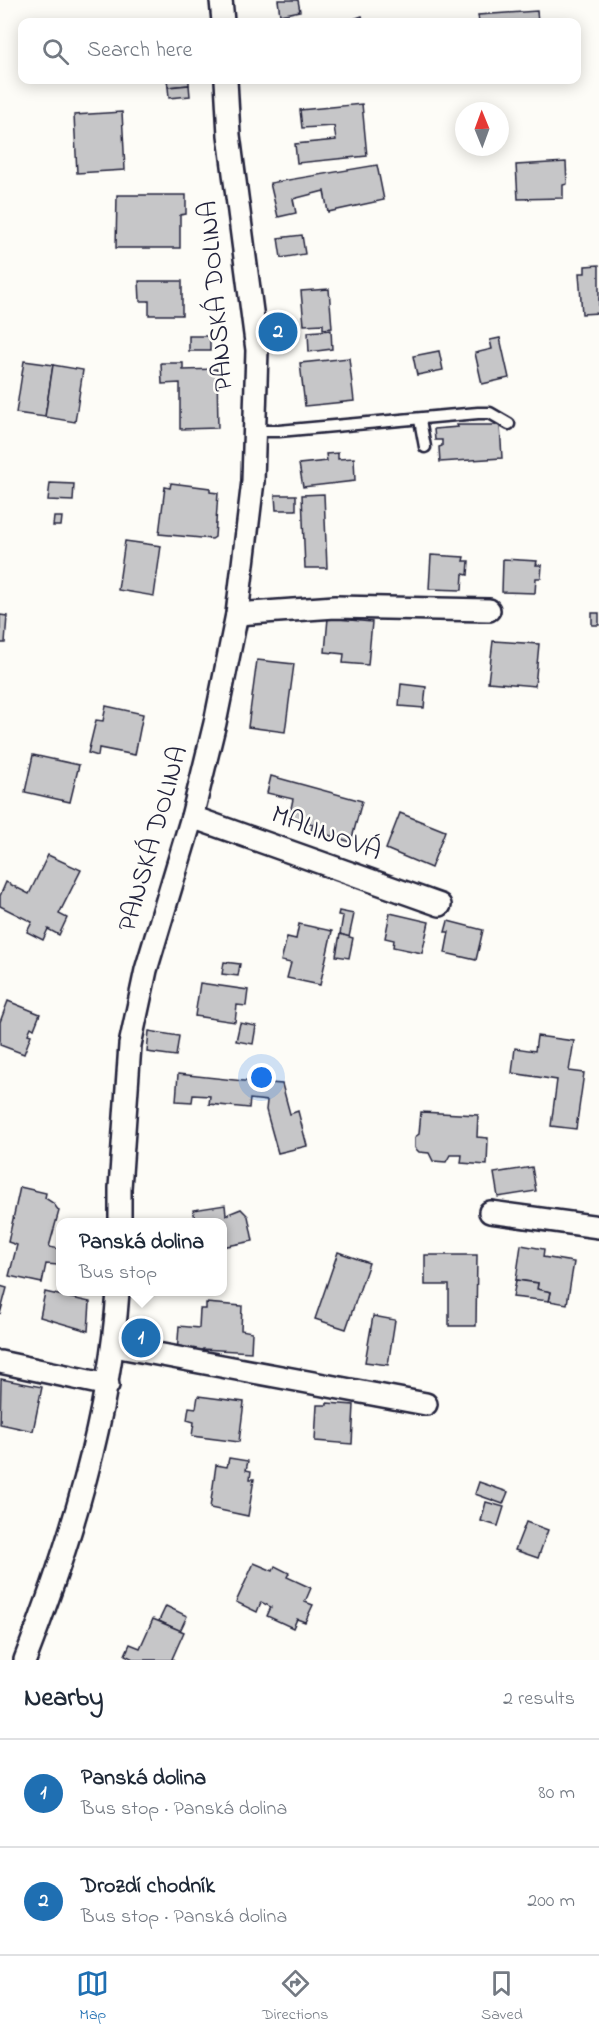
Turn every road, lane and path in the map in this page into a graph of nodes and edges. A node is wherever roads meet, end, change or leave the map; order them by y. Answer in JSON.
{"nodes":[{"id":1,"x":221,"y":0,"type":"edge"},
{"id":2,"x":223,"y":18,"type":"edge"},
{"id":3,"x":226,"y":84,"type":"edge"},
{"id":4,"x":420,"y":420,"type":"junction"},
{"id":5,"x":509,"y":424,"type":"dead end"},
{"id":6,"x":255,"y":431,"type":"junction"},
{"id":7,"x":425,"y":447,"type":"dead end"},
{"id":8,"x":489,"y":610,"type":"dead end"},
{"id":9,"x":237,"y":614,"type":"junction"},
{"id":10,"x":192,"y":816,"type":"junction"},
{"id":11,"x":440,"y":905,"type":"dead end"},
{"id":12,"x":490,"y":1212,"type":"dead end"},
{"id":13,"x":120,"y":1218,"type":"edge"},
{"id":14,"x":599,"y":1227,"type":"edge"},
{"id":15,"x":118,"y":1296,"type":"edge"},
{"id":16,"x":114,"y":1346,"type":"junction"},
{"id":17,"x":0,"y":1362,"type":"edge"},
{"id":18,"x":108,"y":1385,"type":"junction"},
{"id":19,"x":426,"y":1404,"type":"dead end"},
{"id":20,"x":25,"y":1660,"type":"edge"}],
"edges":[{"from":1,"to":2,"type":"street"},
{"from":3,"to":6,"type":"street","name":"PANSKÁ DOLINA"},
{"from":4,"to":5,"type":"lane"},
{"from":4,"to":6,"type":"lane"},
{"from":4,"to":7,"type":"lane"},
{"from":6,"to":9,"type":"street","name":"PANSKÁ DOLINA"},
{"from":8,"to":9,"type":"street"},
{"from":9,"to":10,"type":"street","name":"PANSKÁ DOLINA"},
{"from":10,"to":11,"type":"street","name":"MALINOVÁ"},
{"from":10,"to":13,"type":"street","name":"PANSKÁ DOLINA"},
{"from":12,"to":14,"type":"street"},
{"from":15,"to":16,"type":"street"},
{"from":16,"to":18,"type":"street"},
{"from":16,"to":19,"type":"street"},
{"from":17,"to":18,"type":"street"},
{"from":18,"to":20,"type":"street"}]}
